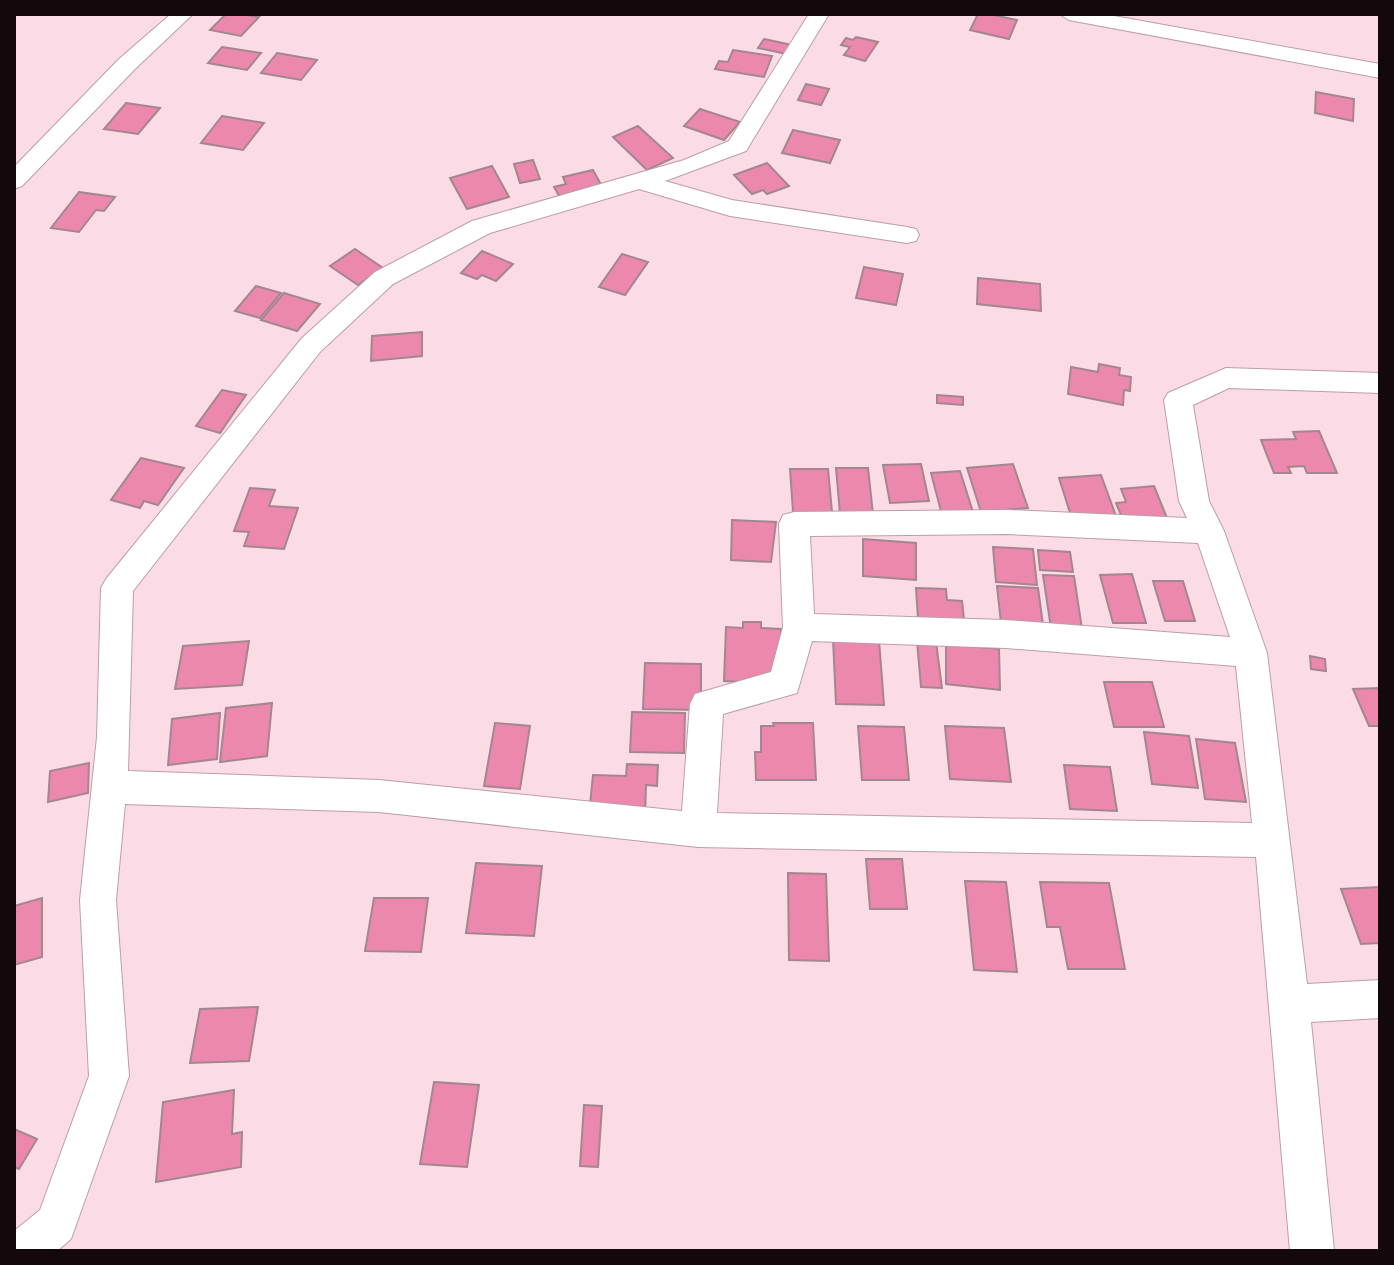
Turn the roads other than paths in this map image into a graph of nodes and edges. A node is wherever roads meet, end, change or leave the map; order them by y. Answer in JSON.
{"nodes":[{"id":1,"x":183,"y":14,"type":"edge"},
{"id":2,"x":819,"y":14,"type":"edge"},
{"id":3,"x":1069,"y":14,"type":"edge"},
{"id":4,"x":1380,"y":71,"type":"edge"},
{"id":5,"x":14,"y":181,"type":"edge"},
{"id":6,"x":640,"y":181,"type":"junction"},
{"id":7,"x":907,"y":235,"type":"dead end"},
{"id":8,"x":1380,"y":383,"type":"edge"},
{"id":9,"x":1209,"y":531,"type":"junction"},
{"id":10,"x":799,"y":627,"type":"junction"},
{"id":11,"x":1251,"y":653,"type":"junction"},
{"id":12,"x":110,"y":787,"type":"junction"},
{"id":13,"x":698,"y":830,"type":"junction"},
{"id":14,"x":1273,"y":840,"type":"junction"},
{"id":15,"x":1380,"y":999,"type":"edge"},
{"id":16,"x":1290,"y":1004,"type":"junction"},
{"id":17,"x":24,"y":1251,"type":"edge"},
{"id":18,"x":1312,"y":1251,"type":"edge"}],
"edges":[{"from":1,"to":5,"type":"street"},
{"from":2,"to":6,"type":"street"},
{"from":3,"to":4,"type":"street"},
{"from":6,"to":7,"type":"street"},
{"from":6,"to":12,"type":"street"},
{"from":8,"to":9,"type":"street"},
{"from":9,"to":10,"type":"street"},
{"from":9,"to":11,"type":"street"},
{"from":10,"to":11,"type":"street"},
{"from":10,"to":13,"type":"street"},
{"from":11,"to":14,"type":"street"},
{"from":12,"to":13,"type":"street"},
{"from":12,"to":17,"type":"street"},
{"from":13,"to":14,"type":"street"},
{"from":14,"to":16,"type":"street"},
{"from":15,"to":16,"type":"street"},
{"from":16,"to":18,"type":"street"}]}
